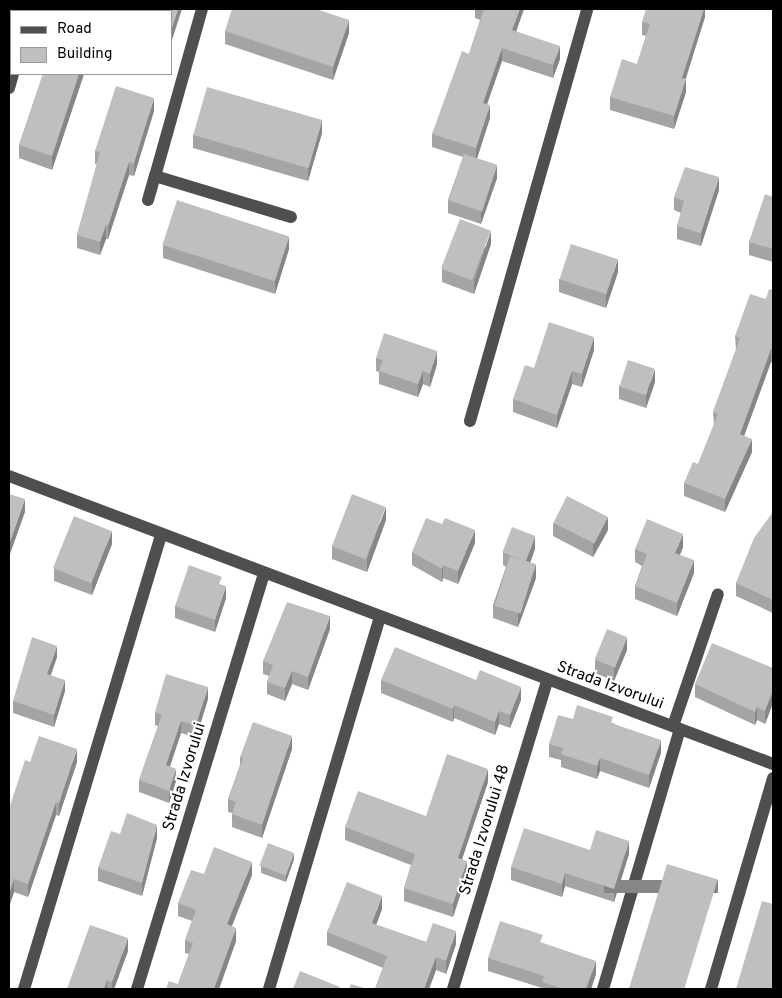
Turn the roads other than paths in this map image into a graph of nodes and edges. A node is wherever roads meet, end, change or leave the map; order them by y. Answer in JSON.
{"nodes":[{"id":1,"x":202,"y":9,"type":"edge"},
{"id":2,"x":587,"y":9,"type":"edge"},
{"id":3,"x":13,"y":75,"type":"edge"},
{"id":4,"x":9,"y":88,"type":"edge"},
{"id":5,"x":155,"y":176,"type":"junction"},
{"id":6,"x":148,"y":200,"type":"dead end"},
{"id":7,"x":291,"y":217,"type":"dead end"},
{"id":8,"x":470,"y":421,"type":"dead end"},
{"id":9,"x":9,"y":476,"type":"edge"},
{"id":10,"x":161,"y":536,"type":"junction"},
{"id":11,"x":264,"y":574,"type":"junction"},
{"id":12,"x":718,"y":594,"type":"dead end"},
{"id":13,"x":380,"y":617,"type":"junction"},
{"id":14,"x":547,"y":681,"type":"junction"},
{"id":15,"x":677,"y":728,"type":"junction"},
{"id":16,"x":773,"y":764,"type":"edge"},
{"id":17,"x":773,"y":778,"type":"edge"},
{"id":18,"x":24,"y":989,"type":"edge"},
{"id":19,"x":137,"y":989,"type":"edge"},
{"id":20,"x":269,"y":989,"type":"edge"},
{"id":21,"x":453,"y":989,"type":"edge"},
{"id":22,"x":603,"y":989,"type":"edge"},
{"id":23,"x":711,"y":989,"type":"edge"}],
"edges":[{"from":1,"to":5,"type":"street"},
{"from":2,"to":8,"type":"street"},
{"from":3,"to":4,"type":"street"},
{"from":5,"to":6,"type":"street"},
{"from":5,"to":7,"type":"street"},
{"from":9,"to":10,"type":"street","name":"Strada Izvorului"},
{"from":10,"to":11,"type":"street","name":"Strada Izvorului"},
{"from":10,"to":18,"type":"street"},
{"from":11,"to":13,"type":"street","name":"Strada Izvorului"},
{"from":11,"to":19,"type":"street","name":"Strada Izvorului"},
{"from":12,"to":15,"type":"street"},
{"from":13,"to":14,"type":"street","name":"Strada Izvorului"},
{"from":13,"to":20,"type":"street"},
{"from":14,"to":15,"type":"street","name":"Strada Izvorului"},
{"from":14,"to":21,"type":"street","name":"Strada Izvorului 48"},
{"from":15,"to":16,"type":"street","name":"Strada Izvorului"},
{"from":15,"to":22,"type":"street"},
{"from":17,"to":23,"type":"street"}]}
